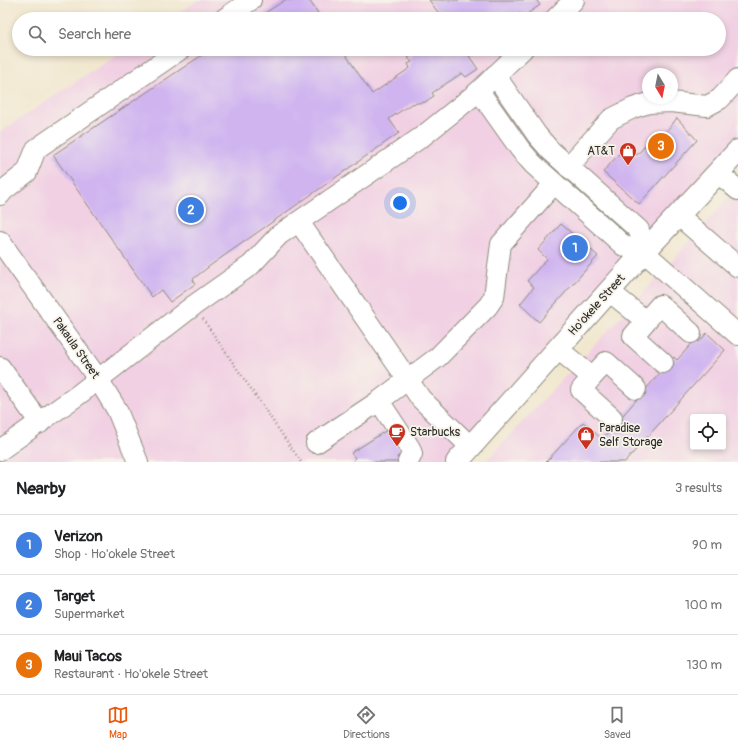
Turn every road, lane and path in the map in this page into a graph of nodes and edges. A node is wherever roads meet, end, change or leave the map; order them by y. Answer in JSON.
{"nodes":[{"id":1,"x":251,"y":0,"type":"edge"},
{"id":2,"x":574,"y":0,"type":"edge"},
{"id":3,"x":234,"y":12,"type":"edge"},
{"id":4,"x":563,"y":12,"type":"edge"},
{"id":5,"x":171,"y":56,"type":"edge"},
{"id":6,"x":515,"y":56,"type":"edge"},
{"id":7,"x":495,"y":75,"type":"junction"},
{"id":8,"x":738,"y":78,"type":"edge"},
{"id":9,"x":480,"y":91,"type":"junction"},
{"id":10,"x":738,"y":151,"type":"edge"},
{"id":11,"x":568,"y":167,"type":"junction"},
{"id":12,"x":718,"y":173,"type":"junction"},
{"id":13,"x":554,"y":184,"type":"junction"},
{"id":14,"x":738,"y":190,"type":"edge"},
{"id":15,"x":0,"y":196,"type":"edge"},
{"id":16,"x":678,"y":215,"type":"junction"},
{"id":17,"x":299,"y":222,"type":"junction"},
{"id":18,"x":0,"y":241,"type":"edge"},
{"id":19,"x":644,"y":252,"type":"junction"},
{"id":20,"x":738,"y":268,"type":"edge"},
{"id":21,"x":609,"y":291,"type":"junction"},
{"id":22,"x":193,"y":306,"type":"junction"},
{"id":23,"x":646,"y":321,"type":"junction"},
{"id":24,"x":691,"y":333,"type":"dead end"},
{"id":25,"x":738,"y":334,"type":"edge"},
{"id":26,"x":558,"y":349,"type":"junction"},
{"id":27,"x":663,"y":363,"type":"dead end"},
{"id":28,"x":0,"y":367,"type":"edge"},
{"id":29,"x":592,"y":377,"type":"junction"},
{"id":30,"x":98,"y":379,"type":"junction"},
{"id":31,"x":408,"y":380,"type":"junction"},
{"id":32,"x":636,"y":389,"type":"dead end"},
{"id":33,"x":379,"y":401,"type":"junction"},
{"id":34,"x":612,"y":418,"type":"dead end"},
{"id":35,"x":40,"y":423,"type":"junction"},
{"id":36,"x":316,"y":443,"type":"dead end"},
{"id":37,"x":0,"y":450,"type":"edge"},
{"id":38,"x":464,"y":454,"type":"edge"},
{"id":39,"x":138,"y":462,"type":"edge"},
{"id":40,"x":302,"y":462,"type":"edge"},
{"id":41,"x":408,"y":462,"type":"edge"}],
"edges":[{"from":1,"to":3,"type":"street"},
{"from":2,"to":4,"type":"street"},
{"from":5,"to":15,"type":"street"},
{"from":6,"to":7,"type":"street"},
{"from":7,"to":9,"type":"street"},
{"from":7,"to":11,"type":"street"},
{"from":8,"to":11,"type":"street"},
{"from":9,"to":13,"type":"street"},
{"from":9,"to":17,"type":"street"},
{"from":10,"to":12,"type":"main road","name":"Ho'okele Street"},
{"from":11,"to":19,"type":"street"},
{"from":12,"to":14,"type":"street"},
{"from":12,"to":16,"type":"main road","name":"Ho'okele Street"},
{"from":13,"to":19,"type":"street"},
{"from":13,"to":31,"type":"street"},
{"from":16,"to":19,"type":"main road","name":"Ho'okele Street"},
{"from":16,"to":20,"type":"street"},
{"from":17,"to":22,"type":"street"},
{"from":17,"to":31,"type":"street"},
{"from":18,"to":30,"type":"street","name":"Pakaula Street"},
{"from":19,"to":21,"type":"main road","name":"Ho'okele Street"},
{"from":19,"to":25,"type":"street"},
{"from":21,"to":23,"type":"street"},
{"from":21,"to":26,"type":"main road","name":"Ho'okele Street"},
{"from":22,"to":30,"type":"street"},
{"from":22,"to":40,"type":"path"},
{"from":23,"to":24,"type":"street"},
{"from":23,"to":27,"type":"street"},
{"from":26,"to":29,"type":"street"},
{"from":26,"to":38,"type":"main road","name":"Ho'okele Street"},
{"from":28,"to":35,"type":"street"},
{"from":29,"to":32,"type":"street"},
{"from":29,"to":34,"type":"street"},
{"from":30,"to":35,"type":"street"},
{"from":30,"to":39,"type":"street","name":"Pakaula Street"},
{"from":31,"to":33,"type":"street"},
{"from":31,"to":38,"type":"street"},
{"from":33,"to":36,"type":"street"},
{"from":33,"to":41,"type":"street"},
{"from":35,"to":37,"type":"street"}]}
